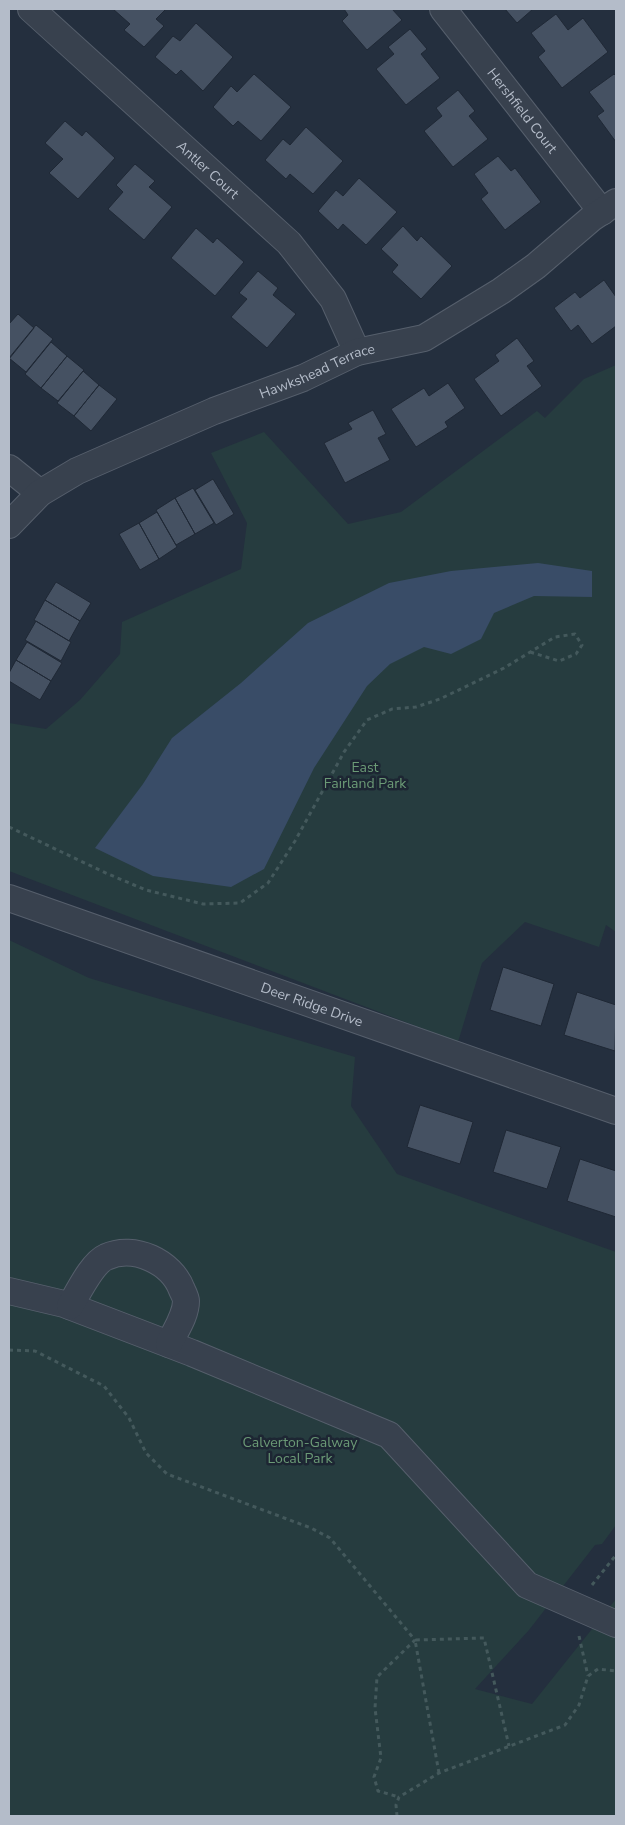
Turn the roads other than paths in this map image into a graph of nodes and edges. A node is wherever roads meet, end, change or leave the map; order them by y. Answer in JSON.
{"nodes":[{"id":1,"x":31,"y":9,"type":"edge"},
{"id":2,"x":444,"y":9,"type":"edge"},
{"id":3,"x":609,"y":207,"type":"edge"},
{"id":4,"x":357,"y":352,"type":"junction"},
{"id":5,"x":9,"y":468,"type":"edge"},
{"id":6,"x":40,"y":493,"type":"junction"},
{"id":7,"x":9,"y":526,"type":"edge"},
{"id":8,"x":9,"y":898,"type":"edge"},
{"id":9,"x":616,"y":1111,"type":"edge"},
{"id":10,"x":9,"y":1291,"type":"edge"},
{"id":11,"x":70,"y":1306,"type":"junction"},
{"id":12,"x":169,"y":1344,"type":"junction"},
{"id":13,"x":616,"y":1624,"type":"edge"}],
"edges":[{"from":1,"to":4,"type":"street","name":"Antler Court"},
{"from":2,"to":3,"type":"street","name":"Hershfield Court"},
{"from":3,"to":4,"type":"street","name":"Hawkshead Terrace"},
{"from":4,"to":6,"type":"street","name":"Hawkshead Terrace"},
{"from":5,"to":6,"type":"street"},
{"from":6,"to":7,"type":"street","name":"Hawkshead Terrace"},
{"from":8,"to":9,"type":"street","name":"Deer Ridge Drive"},
{"from":10,"to":11,"type":"street"},
{"from":11,"to":12,"type":"street"},
{"from":11,"to":12,"type":"street"},
{"from":12,"to":13,"type":"street"}]}
